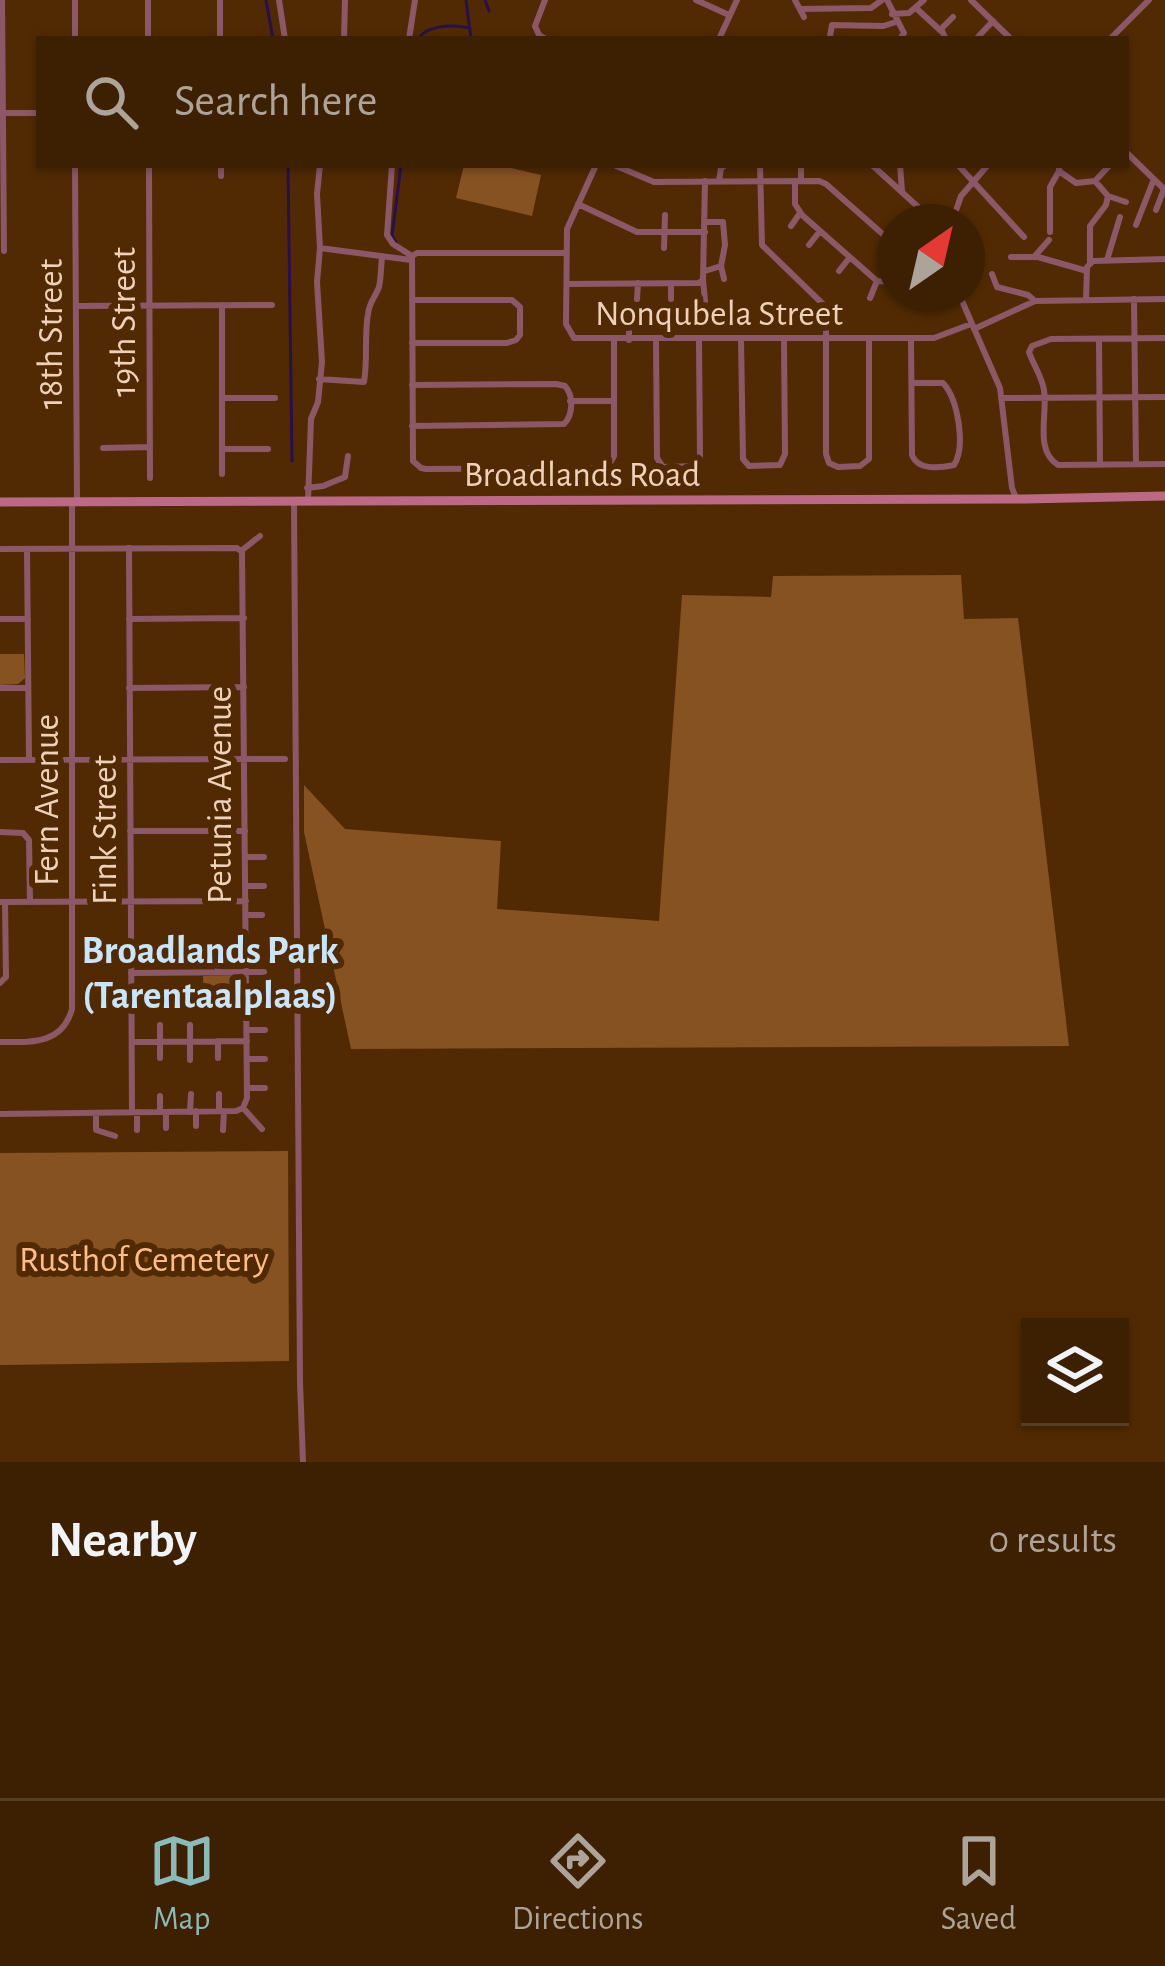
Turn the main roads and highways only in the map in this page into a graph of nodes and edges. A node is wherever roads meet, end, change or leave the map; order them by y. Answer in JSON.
{"nodes":[{"id":1,"x":1165,"y":496,"type":"edge"},
{"id":2,"x":0,"y":502,"type":"edge"}],
"edges":[{"from":1,"to":2,"type":"main road","name":"Broadlands Road"}]}
